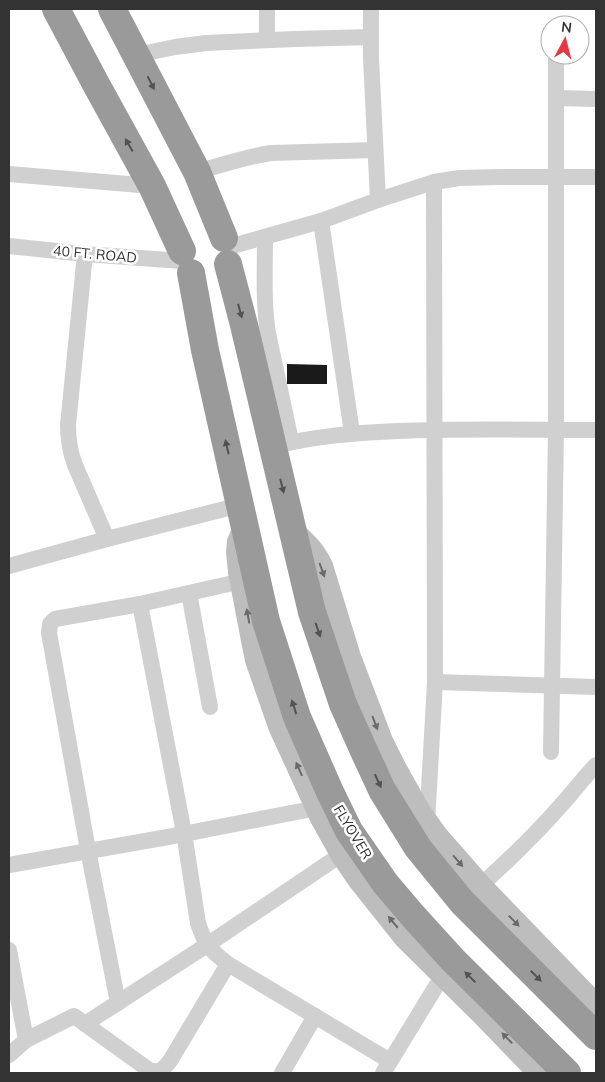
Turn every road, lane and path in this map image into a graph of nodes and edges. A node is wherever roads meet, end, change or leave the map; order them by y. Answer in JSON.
{"nodes":[{"id":1,"x":56,"y":9,"type":"edge"},
{"id":2,"x":112,"y":9,"type":"edge"},
{"id":3,"x":267,"y":9,"type":"edge"},
{"id":4,"x":371,"y":9,"type":"edge"},
{"id":5,"x":371,"y":38,"type":"junction"},
{"id":6,"x":267,"y":40,"type":"junction"},
{"id":7,"x":136,"y":55,"type":"junction"},
{"id":8,"x":556,"y":65,"type":"edge"},
{"id":9,"x":556,"y":98,"type":"junction"},
{"id":10,"x":596,"y":99,"type":"edge"},
{"id":11,"x":375,"y":150,"type":"junction"},
{"id":12,"x":197,"y":172,"type":"junction"},
{"id":13,"x":9,"y":174,"type":"edge"},
{"id":14,"x":556,"y":177,"type":"junction"},
{"id":15,"x":596,"y":177,"type":"edge"},
{"id":16,"x":434,"y":182,"type":"junction"},
{"id":17,"x":152,"y":186,"type":"junction"},
{"id":18,"x":378,"y":200,"type":"junction"},
{"id":19,"x":321,"y":221,"type":"junction"},
{"id":20,"x":265,"y":236,"type":"junction"},
{"id":21,"x":9,"y":246,"type":"edge"},
{"id":22,"x":227,"y":249,"type":"junction"},
{"id":23,"x":85,"y":254,"type":"junction"},
{"id":24,"x":185,"y":261,"type":"junction"},
{"id":25,"x":434,"y":429,"type":"junction"},
{"id":26,"x":556,"y":430,"type":"junction"},
{"id":27,"x":596,"y":430,"type":"edge"},
{"id":28,"x":352,"y":433,"type":"junction"},
{"id":29,"x":282,"y":444,"type":"junction"},
{"id":30,"x":243,"y":517,"type":"junction"},
{"id":31,"x":293,"y":532,"type":"junction"},
{"id":32,"x":107,"y":539,"type":"junction"},
{"id":33,"x":10,"y":560,"type":"edge"},
{"id":34,"x":242,"y":581,"type":"junction"},
{"id":35,"x":189,"y":593,"type":"junction"},
{"id":36,"x":140,"y":604,"type":"junction"},
{"id":37,"x":435,"y":682,"type":"junction"},
{"id":38,"x":552,"y":685,"type":"junction"},
{"id":39,"x":596,"y":687,"type":"edge"},
{"id":40,"x":210,"y":707,"type":"dead end"},
{"id":41,"x":552,"y":752,"type":"dead end"},
{"id":42,"x":595,"y":770,"type":"edge"},
{"id":43,"x":316,"y":808,"type":"junction"},
{"id":44,"x":427,"y":823,"type":"junction"},
{"id":45,"x":184,"y":834,"type":"junction"},
{"id":46,"x":346,"y":842,"type":"junction"},
{"id":47,"x":88,"y":850,"type":"junction"},
{"id":48,"x":9,"y":865,"type":"edge"},
{"id":49,"x":480,"y":886,"type":"junction"},
{"id":50,"x":207,"y":946,"type":"junction"},
{"id":51,"x":9,"y":950,"type":"edge"},
{"id":52,"x":228,"y":964,"type":"junction"},
{"id":53,"x":443,"y":975,"type":"junction"},
{"id":54,"x":118,"y":1004,"type":"junction"},
{"id":55,"x":596,"y":1006,"type":"edge"},
{"id":56,"x":315,"y":1016,"type":"junction"},
{"id":57,"x":85,"y":1024,"type":"junction"},
{"id":58,"x":596,"y":1036,"type":"edge"},
{"id":59,"x":26,"y":1040,"type":"junction"},
{"id":60,"x":9,"y":1055,"type":"edge"},
{"id":61,"x":386,"y":1067,"type":"edge"},
{"id":62,"x":282,"y":1073,"type":"edge"},
{"id":63,"x":540,"y":1073,"type":"edge"},
{"id":64,"x":567,"y":1073,"type":"edge"}],
"edges":[{"from":17,"to":1,"type":"highway","name":"FLYOVER","one_way":true},
{"from":2,"to":7,"type":"highway"},
{"from":3,"to":6,"type":"street"},
{"from":4,"to":5,"type":"street"},
{"from":5,"to":6,"type":"street"},
{"from":5,"to":11,"type":"street"},
{"from":6,"to":7,"type":"street"},
{"from":7,"to":12,"type":"highway","one_way":true},
{"from":8,"to":9,"type":"street"},
{"from":9,"to":10,"type":"street"},
{"from":9,"to":14,"type":"street"},
{"from":11,"to":12,"type":"street"},
{"from":11,"to":18,"type":"street"},
{"from":12,"to":22,"type":"highway"},
{"from":13,"to":17,"type":"street"},
{"from":14,"to":15,"type":"street"},
{"from":14,"to":16,"type":"street"},
{"from":14,"to":26,"type":"street"},
{"from":16,"to":18,"type":"street"},
{"from":16,"to":25,"type":"street"},
{"from":17,"to":24,"type":"highway","name":"FLYOVER"},
{"from":18,"to":19,"type":"street"},
{"from":19,"to":20,"type":"street"},
{"from":19,"to":28,"type":"street"},
{"from":20,"to":22,"type":"street"},
{"from":20,"to":29,"type":"street"},
{"from":21,"to":23,"type":"street","name":"40 FT. ROAD"},
{"from":22,"to":24,"type":"highway"},
{"from":22,"to":24,"type":"highway"},
{"from":22,"to":29,"type":"highway","one_way":true},
{"from":23,"to":24,"type":"street","name":"40 FT. ROAD"},
{"from":23,"to":32,"type":"street"},
{"from":30,"to":24,"type":"highway","name":"FLYOVER","one_way":true},
{"from":25,"to":26,"type":"street"},
{"from":25,"to":28,"type":"street"},
{"from":25,"to":37,"type":"street"},
{"from":26,"to":27,"type":"street"},
{"from":26,"to":38,"type":"street"},
{"from":28,"to":29,"type":"street"},
{"from":29,"to":31,"type":"highway","one_way":true},
{"from":30,"to":32,"type":"street"},
{"from":30,"to":34,"type":"main road"},
{"from":46,"to":30,"type":"highway","name":"FLYOVER","one_way":true},
{"from":31,"to":44,"type":"main road","one_way":true},
{"from":31,"to":58,"type":"highway","one_way":true},
{"from":32,"to":33,"type":"street"},
{"from":34,"to":35,"type":"street"},
{"from":43,"to":34,"type":"main road","one_way":true},
{"from":35,"to":36,"type":"street"},
{"from":35,"to":40,"type":"street"},
{"from":36,"to":45,"type":"street"},
{"from":36,"to":47,"type":"street"},
{"from":37,"to":38,"type":"street"},
{"from":37,"to":44,"type":"street"},
{"from":38,"to":39,"type":"street"},
{"from":38,"to":41,"type":"street"},
{"from":42,"to":49,"type":"street"},
{"from":43,"to":45,"type":"street"},
{"from":43,"to":46,"type":"main road"},
{"from":44,"to":49,"type":"main road","one_way":true},
{"from":45,"to":47,"type":"street"},
{"from":45,"to":50,"type":"street"},
{"from":46,"to":50,"type":"street"},
{"from":53,"to":46,"type":"main road","one_way":true},
{"from":64,"to":46,"type":"highway","name":"FLYOVER","one_way":true},
{"from":47,"to":48,"type":"street"},
{"from":47,"to":54,"type":"street"},
{"from":49,"to":55,"type":"main road","one_way":true},
{"from":50,"to":52,"type":"street"},
{"from":50,"to":54,"type":"street"},
{"from":51,"to":59,"type":"street"},
{"from":52,"to":56,"type":"street"},
{"from":52,"to":57,"type":"street"},
{"from":53,"to":61,"type":"street"},
{"from":63,"to":53,"type":"main road","one_way":true},
{"from":54,"to":57,"type":"street"},
{"from":56,"to":61,"type":"street"},
{"from":56,"to":62,"type":"street"},
{"from":57,"to":59,"type":"street"},
{"from":59,"to":60,"type":"street"}]}
